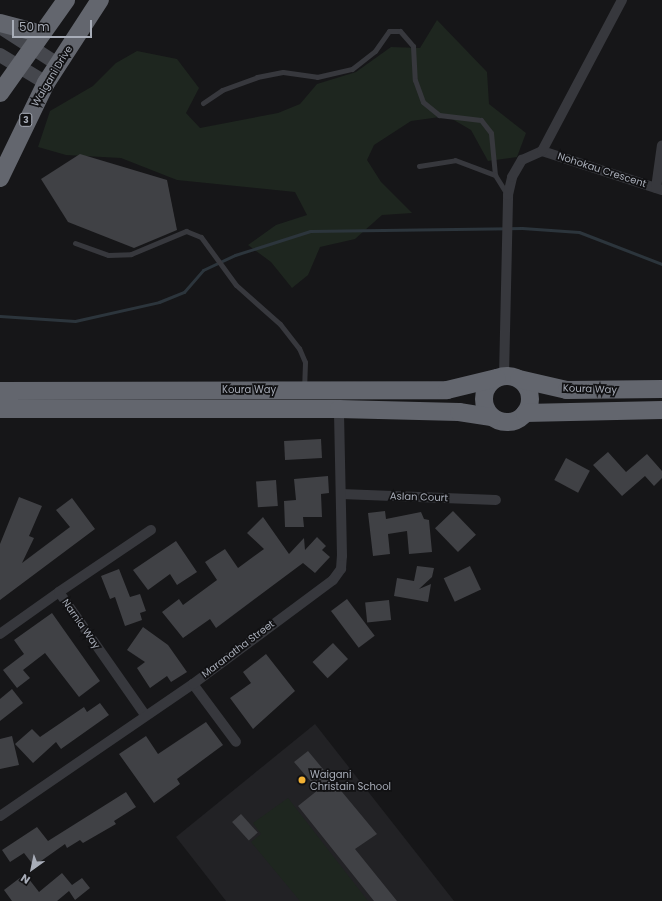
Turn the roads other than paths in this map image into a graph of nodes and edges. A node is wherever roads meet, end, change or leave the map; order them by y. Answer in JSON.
{"nodes":[{"id":1,"x":66,"y":0,"type":"edge"},
{"id":2,"x":100,"y":0,"type":"edge"},
{"id":3,"x":622,"y":0,"type":"edge"},
{"id":4,"x":0,"y":23,"type":"edge"},
{"id":5,"x":0,"y":27,"type":"edge"},
{"id":6,"x":42,"y":34,"type":"junction"},
{"id":7,"x":31,"y":48,"type":"junction"},
{"id":8,"x":0,"y":55,"type":"edge"},
{"id":9,"x":59,"y":64,"type":"junction"},
{"id":10,"x":17,"y":66,"type":"junction"},
{"id":11,"x":46,"y":83,"type":"junction"},
{"id":12,"x":0,"y":93,"type":"edge"},
{"id":13,"x":204,"y":103,"type":"dead end"},
{"id":14,"x":662,"y":145,"type":"edge"},
{"id":15,"x":542,"y":151,"type":"junction"},
{"id":16,"x":419,"y":166,"type":"dead end"},
{"id":17,"x":495,"y":175,"type":"junction"},
{"id":18,"x":0,"y":178,"type":"edge"},
{"id":19,"x":659,"y":189,"type":"edge"},
{"id":20,"x":508,"y":195,"type":"junction"},
{"id":21,"x":75,"y":243,"type":"dead end"},
{"id":22,"x":507,"y":378,"type":"junction"},
{"id":23,"x":662,"y":389,"type":"edge"},
{"id":24,"x":303,"y":390,"type":"junction"},
{"id":25,"x":0,"y":391,"type":"edge"},
{"id":26,"x":0,"y":409,"type":"edge"},
{"id":27,"x":339,"y":409,"type":"junction"},
{"id":28,"x":662,"y":410,"type":"edge"},
{"id":29,"x":525,"y":413,"type":"junction"},
{"id":30,"x":492,"y":417,"type":"junction"},
{"id":31,"x":341,"y":494,"type":"junction"},
{"id":32,"x":496,"y":500,"type":"dead end"},
{"id":33,"x":151,"y":530,"type":"dead end"},
{"id":34,"x":59,"y":592,"type":"junction"},
{"id":35,"x":0,"y":634,"type":"edge"},
{"id":36,"x":192,"y":684,"type":"junction"},
{"id":37,"x":145,"y":715,"type":"junction"},
{"id":38,"x":236,"y":742,"type":"dead end"},
{"id":39,"x":0,"y":816,"type":"edge"}],
"edges":[{"from":1,"to":6,"type":"highway"},
{"from":2,"to":9,"type":"highway","name":"Waigani Drive","number":"3"},
{"from":3,"to":15,"type":"street"},
{"from":4,"to":6,"type":"highway"},
{"from":5,"to":7,"type":"street"},
{"from":6,"to":7,"type":"highway"},
{"from":7,"to":9,"type":"street"},
{"from":7,"to":10,"type":"highway"},
{"from":8,"to":10,"type":"street"},
{"from":9,"to":11,"type":"highway","name":"Waigani Drive","number":"3"},
{"from":10,"to":11,"type":"street"},
{"from":10,"to":12,"type":"highway"},
{"from":11,"to":18,"type":"highway","name":"Waigani Drive","number":"3"},
{"from":13,"to":17,"type":"lane"},
{"from":14,"to":19,"type":"street"},
{"from":15,"to":19,"type":"street","name":"Nohokau Crescent"},
{"from":15,"to":20,"type":"street"},
{"from":16,"to":17,"type":"lane"},
{"from":17,"to":20,"type":"lane"},
{"from":20,"to":22,"type":"street"},
{"from":21,"to":24,"type":"lane"},
{"from":22,"to":23,"type":"highway","name":"Koura Way"},
{"from":22,"to":24,"type":"highway","name":"Koura Way"},
{"from":22,"to":29,"type":"highway"},
{"from":22,"to":30,"type":"highway"},
{"from":24,"to":25,"type":"highway","name":"Koura Way"},
{"from":26,"to":27,"type":"highway","name":"Koura Way"},
{"from":27,"to":30,"type":"highway","name":"Koura Way"},
{"from":27,"to":31,"type":"street","name":"Maranatha Street"},
{"from":28,"to":29,"type":"highway","name":"Koura Way"},
{"from":29,"to":30,"type":"highway"},
{"from":31,"to":32,"type":"street","name":"Aslan Court"},
{"from":31,"to":36,"type":"street","name":"Maranatha Street"},
{"from":33,"to":34,"type":"street"},
{"from":34,"to":35,"type":"street","name":"Narnia Way"},
{"from":34,"to":37,"type":"street","name":"Narnia Way"},
{"from":36,"to":37,"type":"street","name":"Maranatha Street"},
{"from":36,"to":38,"type":"street"},
{"from":37,"to":39,"type":"street","name":"Maranatha Street"}]}
